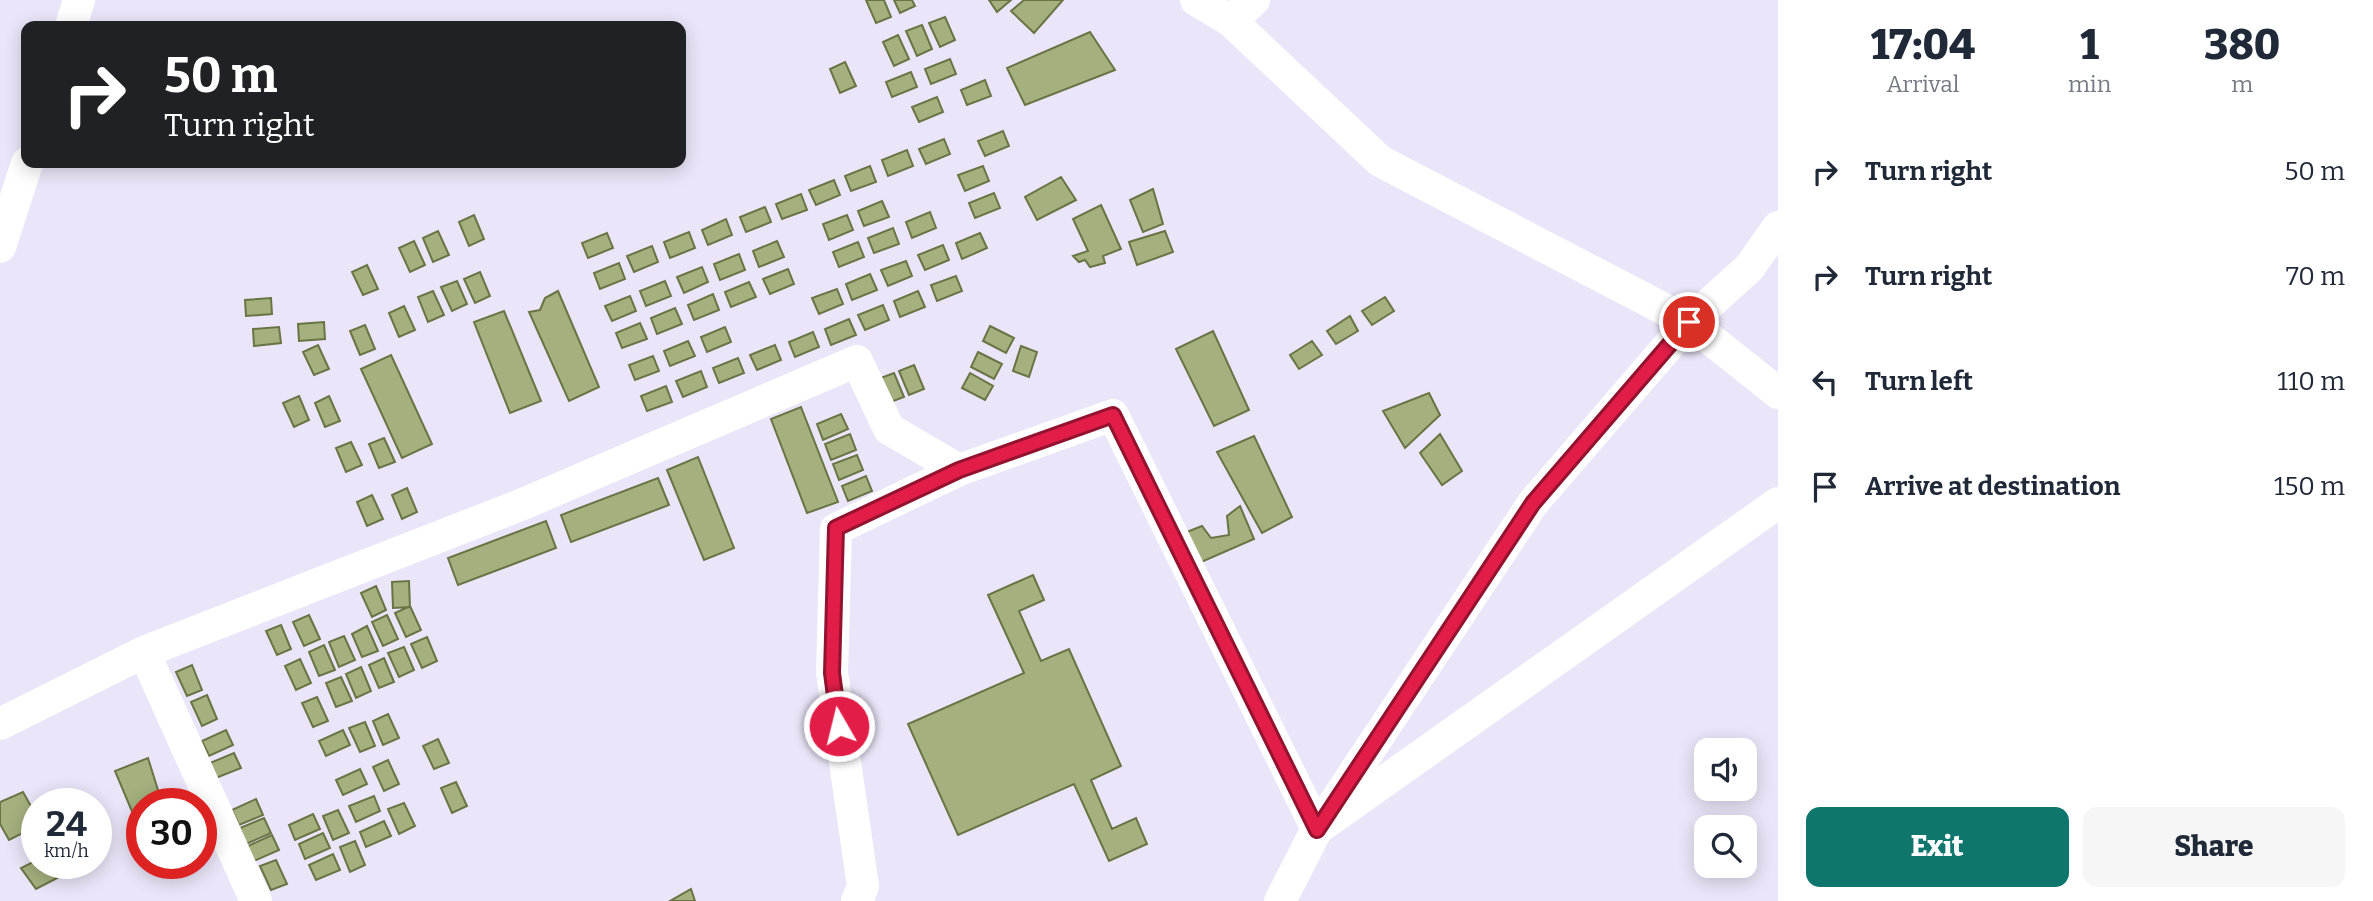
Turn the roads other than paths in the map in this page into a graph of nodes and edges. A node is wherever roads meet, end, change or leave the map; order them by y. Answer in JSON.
{"nodes":[{"id":1,"x":79,"y":0,"type":"edge"},
{"id":2,"x":1196,"y":0,"type":"edge"},
{"id":3,"x":1254,"y":0,"type":"edge"},
{"id":4,"x":73,"y":21,"type":"edge"},
{"id":5,"x":1231,"y":22,"type":"junction"},
{"id":6,"x":25,"y":168,"type":"edge"},
{"id":7,"x":1778,"y":227,"type":"edge"},
{"id":8,"x":0,"y":247,"type":"edge"},
{"id":9,"x":1689,"y":322,"type":"junction"},
{"id":10,"x":1778,"y":393,"type":"edge"},
{"id":11,"x":959,"y":470,"type":"junction"},
{"id":12,"x":1778,"y":503,"type":"edge"},
{"id":13,"x":144,"y":652,"type":"junction"},
{"id":14,"x":0,"y":724,"type":"edge"},
{"id":15,"x":1317,"y":830,"type":"junction"},
{"id":16,"x":256,"y":901,"type":"edge"},
{"id":17,"x":857,"y":901,"type":"edge"},
{"id":18,"x":1280,"y":901,"type":"edge"}],
"edges":[{"from":1,"to":4,"type":"street"},
{"from":2,"to":5,"type":"street"},
{"from":3,"to":5,"type":"street"},
{"from":5,"to":9,"type":"street"},
{"from":6,"to":8,"type":"street"},
{"from":7,"to":9,"type":"street"},
{"from":9,"to":10,"type":"street"},
{"from":9,"to":15,"type":"street"},
{"from":11,"to":13,"type":"street"},
{"from":11,"to":15,"type":"street"},
{"from":11,"to":17,"type":"street"},
{"from":12,"to":15,"type":"street"},
{"from":13,"to":14,"type":"street"},
{"from":13,"to":16,"type":"street"},
{"from":15,"to":18,"type":"street"}]}
